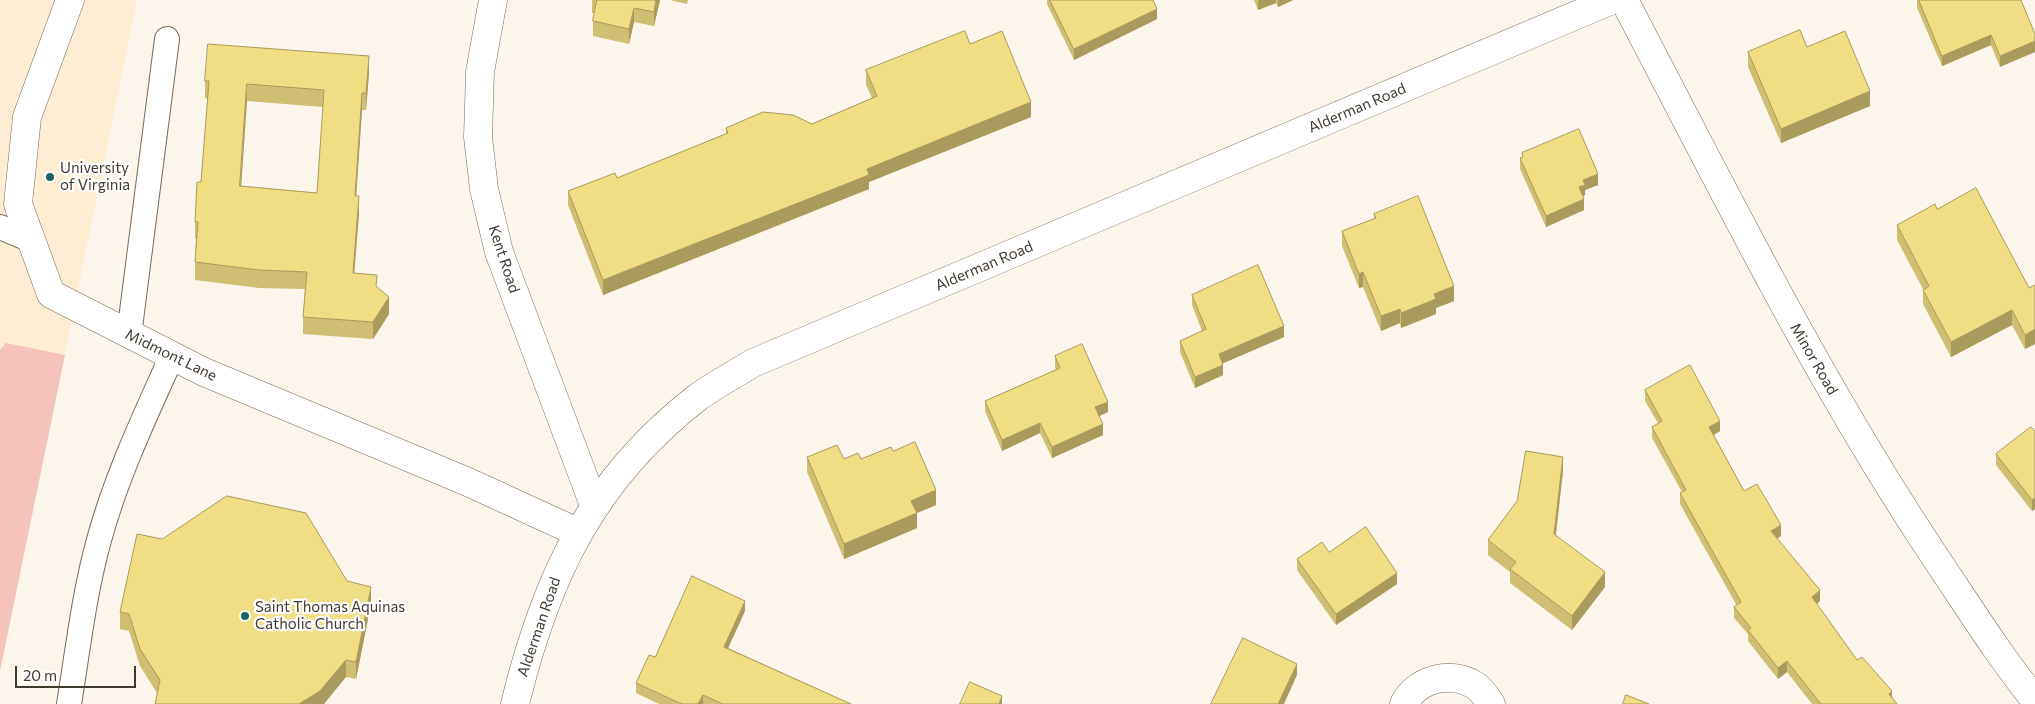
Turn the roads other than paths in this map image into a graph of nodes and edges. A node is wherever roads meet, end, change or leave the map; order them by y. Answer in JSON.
{"nodes":[{"id":1,"x":70,"y":0,"type":"edge"},
{"id":2,"x":493,"y":0,"type":"edge"},
{"id":3,"x":1612,"y":0,"type":"edge"},
{"id":4,"x":1624,"y":0,"type":"edge"},
{"id":5,"x":167,"y":39,"type":"dead end"},
{"id":6,"x":0,"y":227,"type":"edge"},
{"id":7,"x":31,"y":240,"type":"junction"},
{"id":8,"x":128,"y":334,"type":"junction"},
{"id":9,"x":172,"y":356,"type":"junction"},
{"id":10,"x":594,"y":505,"type":"junction"},
{"id":11,"x":577,"y":532,"type":"junction"},
{"id":12,"x":2035,"y":700,"type":"edge"},
{"id":13,"x":70,"y":704,"type":"edge"},
{"id":14,"x":515,"y":704,"type":"edge"},
{"id":15,"x":1404,"y":704,"type":"edge"},
{"id":16,"x":1491,"y":704,"type":"edge"}],
"edges":[{"from":1,"to":7,"type":"street","name":"Midmont Lane"},
{"from":2,"to":10,"type":"street","name":"Kent Road"},
{"from":3,"to":10,"type":"street","name":"Alderman Road"},
{"from":4,"to":12,"type":"street","name":"Minor Road"},
{"from":5,"to":8,"type":"lane"},
{"from":6,"to":7,"type":"lane"},
{"from":7,"to":8,"type":"street","name":"Midmont Lane"},
{"from":8,"to":9,"type":"street","name":"Midmont Lane"},
{"from":9,"to":11,"type":"street","name":"Midmont Lane"},
{"from":9,"to":13,"type":"lane"},
{"from":10,"to":11,"type":"street","name":"Alderman Road"},
{"from":11,"to":14,"type":"street","name":"Alderman Road"},
{"from":15,"to":16,"type":"street"}]}
